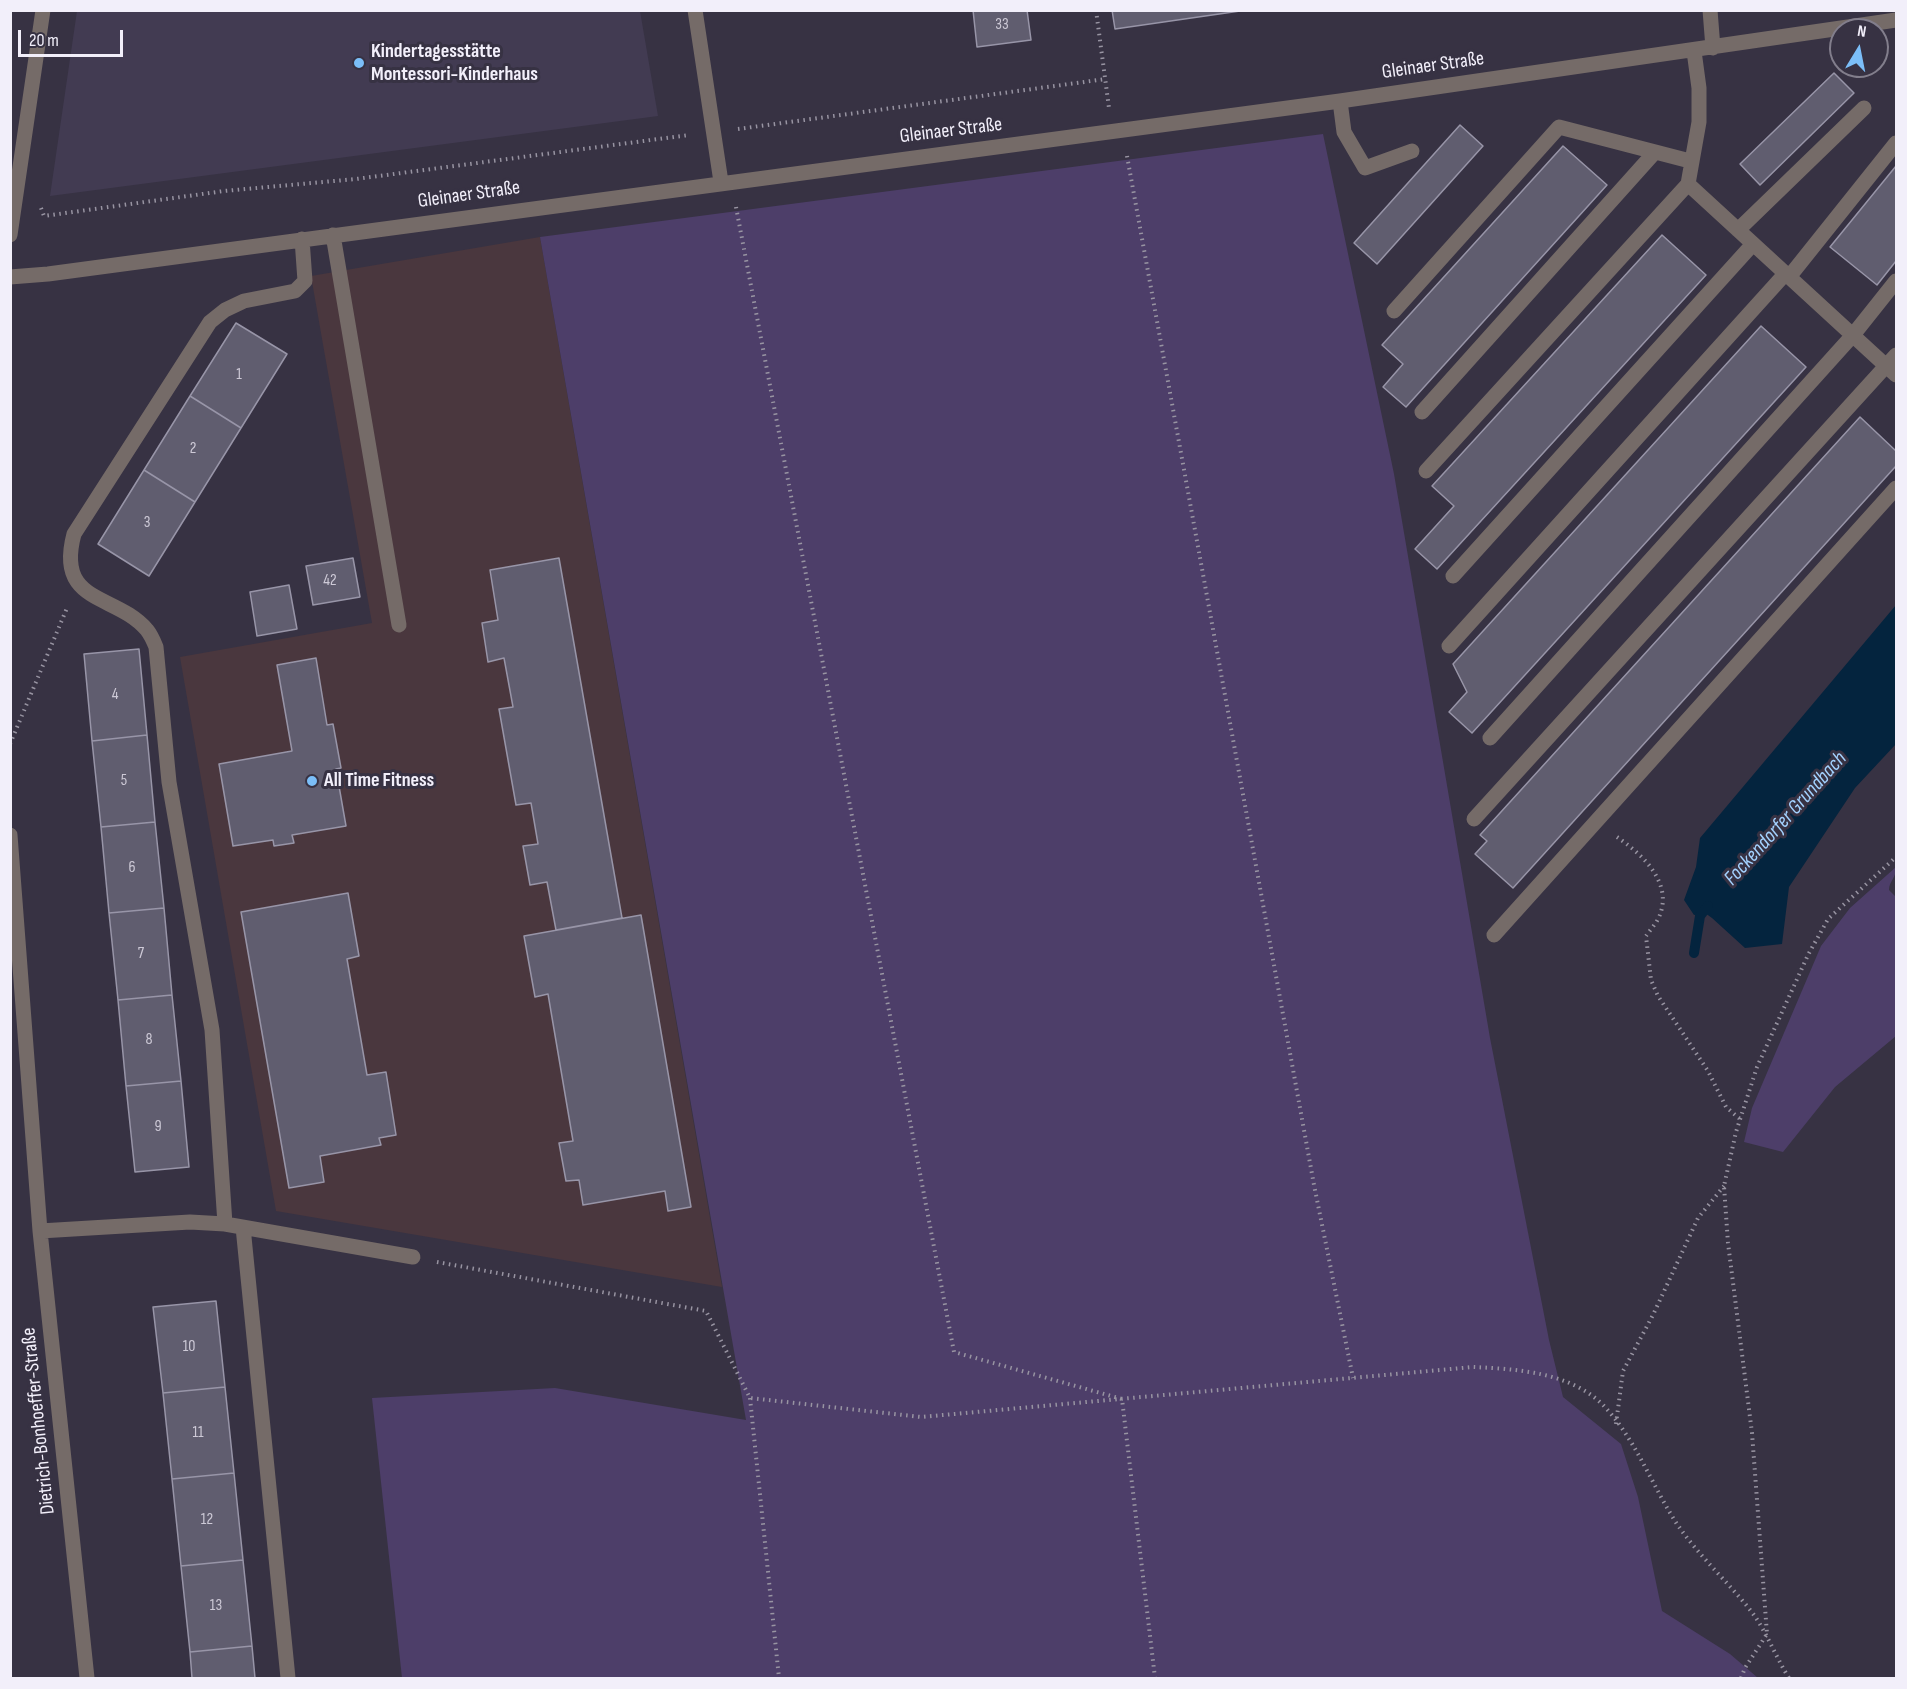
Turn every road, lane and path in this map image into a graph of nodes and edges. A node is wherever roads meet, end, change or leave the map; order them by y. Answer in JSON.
{"nodes":[{"id":1,"x":43,"y":10,"type":"edge"},
{"id":2,"x":695,"y":10,"type":"edge"},
{"id":3,"x":1096,"y":10,"type":"edge"},
{"id":4,"x":1710,"y":10,"type":"edge"},
{"id":5,"x":1896,"y":20,"type":"edge"},
{"id":6,"x":1713,"y":48,"type":"junction"},
{"id":7,"x":1694,"y":51,"type":"junction"},
{"id":8,"x":1106,"y":79,"type":"junction"},
{"id":9,"x":1340,"y":100,"type":"junction"},
{"id":10,"x":1863,"y":108,"type":"dead end"},
{"id":11,"x":1112,"y":131,"type":"junction"},
{"id":12,"x":714,"y":132,"type":"junction"},
{"id":13,"x":18,"y":136,"type":"edge"},
{"id":14,"x":1896,"y":143,"type":"edge"},
{"id":15,"x":1412,"y":151,"type":"dead end"},
{"id":16,"x":1655,"y":152,"type":"junction"},
{"id":17,"x":1690,"y":161,"type":"junction"},
{"id":18,"x":721,"y":182,"type":"junction"},
{"id":19,"x":1688,"y":184,"type":"junction"},
{"id":20,"x":40,"y":203,"type":"dead end"},
{"id":21,"x":1738,"y":230,"type":"junction"},
{"id":22,"x":10,"y":235,"type":"edge"},
{"id":23,"x":333,"y":235,"type":"junction"},
{"id":24,"x":302,"y":239,"type":"junction"},
{"id":25,"x":1753,"y":244,"type":"junction"},
{"id":26,"x":1787,"y":276,"type":"junction"},
{"id":27,"x":10,"y":277,"type":"edge"},
{"id":28,"x":1896,"y":282,"type":"edge"},
{"id":29,"x":1394,"y":311,"type":"dead end"},
{"id":30,"x":1853,"y":335,"type":"junction"},
{"id":31,"x":1893,"y":365,"type":"edge"},
{"id":32,"x":1422,"y":412,"type":"dead end"},
{"id":33,"x":1426,"y":471,"type":"dead end"},
{"id":34,"x":1896,"y":488,"type":"edge"},
{"id":35,"x":1452,"y":576,"type":"dead end"},
{"id":36,"x":78,"y":583,"type":"junction"},
{"id":37,"x":399,"y":625,"type":"dead end"},
{"id":38,"x":1449,"y":646,"type":"dead end"},
{"id":39,"x":1490,"y":738,"type":"dead end"},
{"id":40,"x":10,"y":744,"type":"edge"},
{"id":41,"x":1474,"y":819,"type":"dead end"},
{"id":42,"x":1588,"y":830,"type":"junction"},
{"id":43,"x":10,"y":835,"type":"edge"},
{"id":44,"x":1896,"y":857,"type":"edge"},
{"id":45,"x":1494,"y":935,"type":"dead end"},
{"id":46,"x":1740,"y":1119,"type":"junction"},
{"id":47,"x":1724,"y":1186,"type":"junction"},
{"id":48,"x":225,"y":1224,"type":"junction"},
{"id":49,"x":243,"y":1227,"type":"junction"},
{"id":50,"x":40,"y":1231,"type":"junction"},
{"id":51,"x":413,"y":1257,"type":"joint"},
{"id":52,"x":1353,"y":1378,"type":"junction"},
{"id":53,"x":750,"y":1398,"type":"junction"},
{"id":54,"x":1122,"y":1399,"type":"junction"},
{"id":55,"x":1616,"y":1424,"type":"junction"},
{"id":56,"x":1767,"y":1634,"type":"junction"},
{"id":57,"x":87,"y":1678,"type":"edge"},
{"id":58,"x":288,"y":1678,"type":"edge"},
{"id":59,"x":779,"y":1678,"type":"edge"},
{"id":60,"x":1155,"y":1678,"type":"edge"},
{"id":61,"x":1742,"y":1678,"type":"edge"},
{"id":62,"x":1789,"y":1678,"type":"edge"}],
"edges":[{"from":1,"to":13,"type":"street"},
{"from":2,"to":12,"type":"street"},
{"from":3,"to":8,"type":"path"},
{"from":4,"to":6,"type":"street"},
{"from":5,"to":6,"type":"street","name":"Gleinaer Straße"},
{"from":6,"to":7,"type":"street","name":"Gleinaer Straße"},
{"from":7,"to":9,"type":"street","name":"Gleinaer Straße"},
{"from":7,"to":17,"type":"street"},
{"from":8,"to":11,"type":"path"},
{"from":8,"to":12,"type":"path"},
{"from":9,"to":11,"type":"street","name":"Gleinaer Straße"},
{"from":9,"to":15,"type":"street"},
{"from":10,"to":21,"type":"street"},
{"from":11,"to":18,"type":"street","name":"Gleinaer Straße"},
{"from":11,"to":52,"type":"path"},
{"from":12,"to":18,"type":"street"},
{"from":12,"to":20,"type":"path"},
{"from":13,"to":22,"type":"street"},
{"from":14,"to":26,"type":"street"},
{"from":16,"to":17,"type":"street"},
{"from":16,"to":29,"type":"street"},
{"from":16,"to":32,"type":"street"},
{"from":17,"to":19,"type":"street"},
{"from":18,"to":23,"type":"street","name":"Gleinaer Straße"},
{"from":18,"to":54,"type":"path"},
{"from":19,"to":21,"type":"street"},
{"from":19,"to":33,"type":"street"},
{"from":21,"to":25,"type":"street"},
{"from":23,"to":24,"type":"street","name":"Gleinaer Straße"},
{"from":23,"to":37,"type":"street"},
{"from":24,"to":27,"type":"street","name":"Gleinaer Straße"},
{"from":24,"to":36,"type":"street"},
{"from":25,"to":26,"type":"street"},
{"from":25,"to":35,"type":"street"},
{"from":26,"to":30,"type":"street"},
{"from":26,"to":38,"type":"street"},
{"from":28,"to":30,"type":"street"},
{"from":30,"to":31,"type":"street"},
{"from":30,"to":39,"type":"street"},
{"from":31,"to":41,"type":"street"},
{"from":34,"to":42,"type":"street"},
{"from":36,"to":40,"type":"path"},
{"from":36,"to":48,"type":"street"},
{"from":42,"to":45,"type":"street"},
{"from":42,"to":46,"type":"path"},
{"from":43,"to":50,"type":"street","name":"Dietrich-Bonhoeffer-Straße"},
{"from":44,"to":46,"type":"path"},
{"from":46,"to":47,"type":"path"},
{"from":47,"to":55,"type":"path"},
{"from":47,"to":56,"type":"path"},
{"from":48,"to":49,"type":"street"},
{"from":48,"to":50,"type":"street"},
{"from":49,"to":51,"type":"street"},
{"from":49,"to":58,"type":"street"},
{"from":50,"to":57,"type":"street","name":"Dietrich-Bonhoeffer-Straße"},
{"from":51,"to":53,"type":"path"},
{"from":52,"to":54,"type":"path"},
{"from":52,"to":55,"type":"path"},
{"from":53,"to":54,"type":"path"},
{"from":53,"to":59,"type":"path"},
{"from":54,"to":60,"type":"path"},
{"from":55,"to":56,"type":"path"},
{"from":56,"to":61,"type":"path"},
{"from":56,"to":62,"type":"path"}]}
